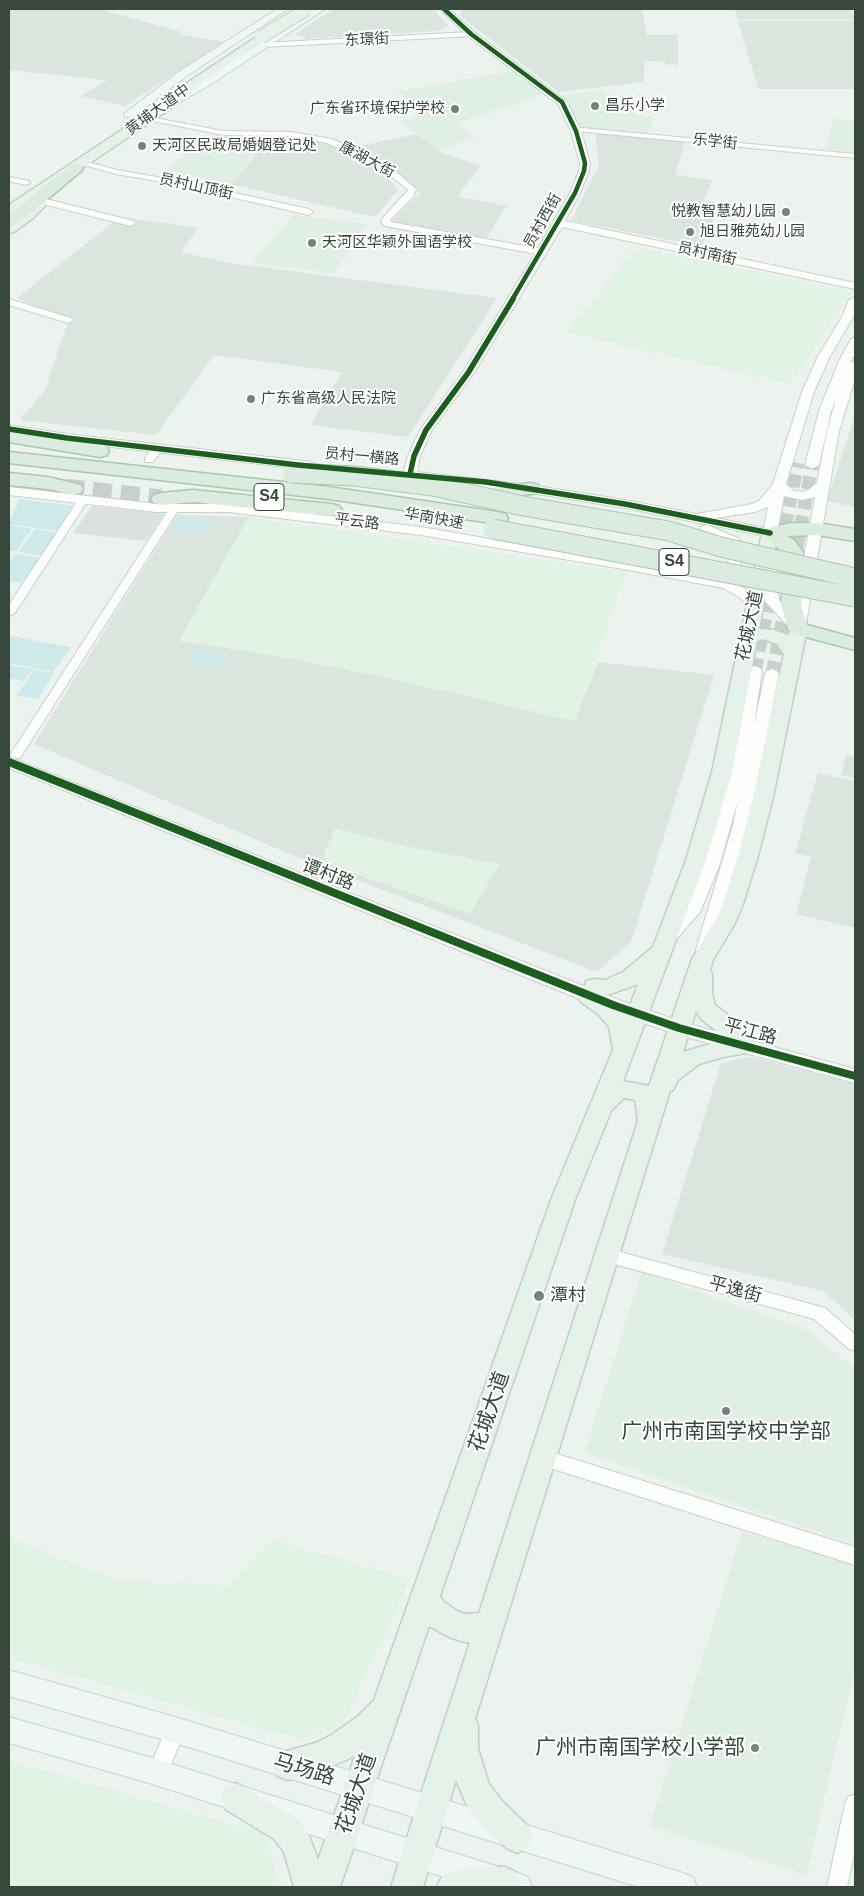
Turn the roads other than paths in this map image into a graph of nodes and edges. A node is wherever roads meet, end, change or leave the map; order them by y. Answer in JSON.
{"nodes":[{"id":1,"x":295,"y":9,"type":"edge"},
{"id":2,"x":320,"y":9,"type":"edge"},
{"id":3,"x":444,"y":9,"type":"edge"},
{"id":4,"x":280,"y":10,"type":"edge"},
{"id":5,"x":306,"y":13,"type":"edge"},
{"id":6,"x":471,"y":34,"type":"junction"},
{"id":7,"x":259,"y":39,"type":"junction"},
{"id":8,"x":125,"y":118,"type":"joint"},
{"id":9,"x":148,"y":118,"type":"junction"},
{"id":10,"x":575,"y":129,"type":"junction"},
{"id":11,"x":855,"y":156,"type":"edge"},
{"id":12,"x":80,"y":165,"type":"junction"},
{"id":13,"x":39,"y":174,"type":"dead end"},
{"id":14,"x":9,"y":179,"type":"edge"},
{"id":15,"x":26,"y":183,"type":"junction"},
{"id":16,"x":14,"y":191,"type":"dead end"},
{"id":17,"x":45,"y":196,"type":"junction"},
{"id":18,"x":310,"y":212,"type":"dead end"},
{"id":19,"x":11,"y":220,"type":"edge"},
{"id":20,"x":559,"y":222,"type":"junction"},
{"id":21,"x":131,"y":223,"type":"dead end"},
{"id":22,"x":542,"y":252,"type":"junction"},
{"id":23,"x":855,"y":286,"type":"edge"},
{"id":24,"x":855,"y":300,"type":"edge"},
{"id":25,"x":9,"y":302,"type":"edge"},
{"id":26,"x":852,"y":317,"type":"edge"},
{"id":27,"x":68,"y":320,"type":"dead end"},
{"id":28,"x":855,"y":342,"type":"edge"},
{"id":29,"x":855,"y":365,"type":"edge"},
{"id":30,"x":9,"y":429,"type":"edge"},
{"id":31,"x":9,"y":438,"type":"edge"},
{"id":32,"x":9,"y":448,"type":"edge"},
{"id":33,"x":153,"y":454,"type":"junction"},
{"id":34,"x":9,"y":457,"type":"edge"},
{"id":35,"x":798,"y":463,"type":"tunnel mouth"},
{"id":36,"x":812,"y":465,"type":"tunnel mouth"},
{"id":37,"x":9,"y":466,"type":"edge"},
{"id":38,"x":47,"y":466,"type":"junction"},
{"id":39,"x":410,"y":474,"type":"junction"},
{"id":40,"x":9,"y":479,"type":"edge"},
{"id":41,"x":779,"y":484,"type":"junction"},
{"id":42,"x":823,"y":485,"type":"junction"},
{"id":43,"x":530,"y":489,"type":"junction"},
{"id":44,"x":9,"y":491,"type":"edge"},
{"id":45,"x":414,"y":493,"type":"dead end"},
{"id":46,"x":79,"y":494,"type":"junction"},
{"id":47,"x":438,"y":496,"type":"dead end"},
{"id":48,"x":168,"y":504,"type":"junction"},
{"id":49,"x":656,"y":512,"type":"junction"},
{"id":50,"x":689,"y":518,"type":"junction"},
{"id":51,"x":496,"y":523,"type":"junction"},
{"id":52,"x":816,"y":529,"type":"junction"},
{"id":53,"x":770,"y":533,"type":"junction"},
{"id":54,"x":855,"y":535,"type":"edge"},
{"id":55,"x":732,"y":572,"type":"junction"},
{"id":56,"x":690,"y":578,"type":"junction"},
{"id":57,"x":855,"y":578,"type":"edge"},
{"id":58,"x":855,"y":583,"type":"edge"},
{"id":59,"x":855,"y":597,"type":"edge"},
{"id":60,"x":855,"y":604,"type":"edge"},
{"id":61,"x":756,"y":606,"type":"junction"},
{"id":62,"x":9,"y":613,"type":"edge"},
{"id":63,"x":798,"y":629,"type":"junction"},
{"id":64,"x":748,"y":638,"type":"junction"},
{"id":65,"x":855,"y":644,"type":"edge"},
{"id":66,"x":792,"y":653,"type":"junction"},
{"id":67,"x":755,"y":671,"type":"tunnel mouth"},
{"id":68,"x":772,"y":674,"type":"tunnel mouth"},
{"id":69,"x":11,"y":757,"type":"edge"},
{"id":70,"x":666,"y":941,"type":"junction"},
{"id":71,"x":703,"y":959,"type":"junction"},
{"id":72,"x":591,"y":991,"type":"junction"},
{"id":73,"x":639,"y":1009,"type":"junction"},
{"id":74,"x":680,"y":1023,"type":"junction"},
{"id":75,"x":741,"y":1040,"type":"junction"},
{"id":76,"x":624,"y":1050,"type":"junction"},
{"id":77,"x":855,"y":1065,"type":"edge"},
{"id":78,"x":855,"y":1076,"type":"edge"},
{"id":79,"x":602,"y":1105,"type":"junction"},
{"id":80,"x":649,"y":1120,"type":"junction"},
{"id":81,"x":606,"y":1255,"type":"junction"},
{"id":82,"x":855,"y":1344,"type":"edge"},
{"id":83,"x":542,"y":1457,"type":"junction"},
{"id":84,"x":855,"y":1556,"type":"edge"},
{"id":85,"x":425,"y":1600,"type":"junction"},
{"id":86,"x":488,"y":1627,"type":"junction"},
{"id":87,"x":9,"y":1682,"type":"edge"},
{"id":88,"x":387,"y":1707,"type":"junction"},
{"id":89,"x":463,"y":1707,"type":"junction"},
{"id":90,"x":9,"y":1730,"type":"edge"},
{"id":91,"x":175,"y":1730,"type":"junction"},
{"id":92,"x":288,"y":1765,"type":"junction"},
{"id":93,"x":158,"y":1773,"type":"junction"},
{"id":94,"x":359,"y":1787,"type":"junction"},
{"id":95,"x":236,"y":1798,"type":"junction"},
{"id":96,"x":855,"y":1804,"type":"edge"},
{"id":97,"x":431,"y":1810,"type":"junction"},
{"id":98,"x":344,"y":1832,"type":"junction"},
{"id":99,"x":517,"y":1836,"type":"junction"},
{"id":100,"x":417,"y":1855,"type":"junction"},
{"id":101,"x":512,"y":1885,"type":"edge"},
{"id":102,"x":310,"y":1887,"type":"edge"},
{"id":103,"x":324,"y":1887,"type":"edge"},
{"id":104,"x":407,"y":1887,"type":"edge"},
{"id":105,"x":453,"y":1887,"type":"edge"},
{"id":106,"x":684,"y":1887,"type":"edge"},
{"id":107,"x":837,"y":1887,"type":"edge"}],
"edges":[{"from":1,"to":7,"type":"main road","name":"黄埔大道中"},
{"from":2,"to":5,"type":"main road"},
{"from":3,"to":6,"type":"street","name":"员村西街"},
{"from":4,"to":5,"type":"main road"},
{"from":4,"to":8,"type":"main road"},
{"from":5,"to":7,"type":"main road","name":"黄埔大道中","bridge":true},
{"from":6,"to":7,"type":"street","name":"东璟街"},
{"from":6,"to":10,"type":"street","name":"员村西街"},
{"from":7,"to":8,"type":"main road","name":"黄埔大道中"},
{"from":7,"to":9,"type":"main road","name":"黄埔大道中"},
{"from":9,"to":12,"type":"main road","name":"黄埔大道中"},
{"from":9,"to":22,"type":"street","name":"康湖大街"},
{"from":10,"to":11,"type":"street","name":"乐学街"},
{"from":10,"to":20,"type":"street","name":"员村西街"},
{"from":12,"to":17,"type":"highway"},
{"from":12,"to":18,"type":"street","name":"员村山顶街"},
{"from":12,"to":19,"type":"main road","name":"黄埔大道中"},
{"from":13,"to":15,"type":"main road"},
{"from":14,"to":15,"type":"street"},
{"from":15,"to":16,"type":"main road"},
{"from":17,"to":19,"type":"highway"},
{"from":17,"to":21,"type":"street"},
{"from":20,"to":22,"type":"street","name":"员村西街"},
{"from":20,"to":23,"type":"street","name":"员村南街"},
{"from":22,"to":39,"type":"street","name":"员村西街"},
{"from":24,"to":26,"type":"street","name":"花城大道"},
{"from":25,"to":27,"type":"street"},
{"from":26,"to":35,"type":"street","name":"花城大道"},
{"from":26,"to":41,"type":"street","name":"花城大道"},
{"from":28,"to":36,"type":"street"},
{"from":29,"to":42,"type":"street","name":"花城大道"},
{"from":30,"to":33,"type":"street","name":"员村一横路"},
{"from":31,"to":33,"type":"highway"},
{"from":32,"to":33,"type":"highway"},
{"from":33,"to":39,"type":"street","name":"员村一横路"},
{"from":33,"to":57,"type":"highway","bridge":true},
{"from":34,"to":38,"type":"highway","name":"华南快速","number":"S4"},
{"from":37,"to":38,"type":"highway","name":"华南快速","number":"S4"},
{"from":38,"to":45,"type":"highway"},
{"from":38,"to":51,"type":"highway","name":"华南快速","number":"S4"},
{"from":39,"to":43,"type":"street","name":"员村一横路"},
{"from":40,"to":46,"type":"highway"},
{"from":41,"to":42,"type":"street"},
{"from":41,"to":50,"type":"street"},
{"from":41,"to":53,"type":"street","name":"花城大道"},
{"from":42,"to":52,"type":"street","name":"花城大道"},
{"from":43,"to":47,"type":"highway"},
{"from":43,"to":49,"type":"street","name":"员村一横路"},
{"from":44,"to":46,"type":"street","name":"平云路"},
{"from":46,"to":48,"type":"street","name":"平云路"},
{"from":46,"to":62,"type":"street"},
{"from":48,"to":51,"type":"highway"},
{"from":48,"to":56,"type":"street","name":"平云路"},
{"from":48,"to":69,"type":"street"},
{"from":49,"to":50,"type":"street","name":"员村一横路"},
{"from":49,"to":56,"type":"street"},
{"from":50,"to":53,"type":"street","name":"员村一横路"},
{"from":51,"to":55,"type":"highway","name":"华南快速","number":"S4","bridge":true},
{"from":51,"to":58,"type":"highway","name":"华南快速","number":"S4"},
{"from":52,"to":53,"type":"highway"},
{"from":52,"to":54,"type":"highway"},
{"from":52,"to":63,"type":"street","name":"花城大道"},
{"from":53,"to":61,"type":"main road","name":"花城大道"},
{"from":53,"to":63,"type":"highway"},
{"from":55,"to":59,"type":"highway","name":"华南快速","number":"S4","bridge":true},
{"from":55,"to":60,"type":"highway","bridge":true},
{"from":56,"to":61,"type":"street","name":"平云路"},
{"from":61,"to":64,"type":"main road","name":"花城大道"},
{"from":63,"to":65,"type":"highway"},
{"from":63,"to":66,"type":"main road","name":"花城大道"},
{"from":64,"to":66,"type":"main road"},
{"from":64,"to":70,"type":"main road","name":"花城大道"},
{"from":66,"to":71,"type":"main road","name":"花城大道"},
{"from":67,"to":70,"type":"street","name":"花城大道"},
{"from":68,"to":71,"type":"street","name":"花城大道"},
{"from":69,"to":72,"type":"street","name":"谭村路"},
{"from":70,"to":72,"type":"main road"},
{"from":70,"to":73,"type":"main road","name":"花城大道"},
{"from":71,"to":74,"type":"main road","name":"花城大道"},
{"from":71,"to":75,"type":"main road"},
{"from":72,"to":73,"type":"street","name":"谭村路"},
{"from":72,"to":76,"type":"main road"},
{"from":73,"to":74,"type":"street","name":"平江路"},
{"from":73,"to":76,"type":"main road","name":"花城大道"},
{"from":74,"to":75,"type":"street","name":"平江路"},
{"from":74,"to":80,"type":"main road","name":"花城大道"},
{"from":75,"to":77,"type":"street","name":"平江路"},
{"from":75,"to":78,"type":"street","name":"平江路"},
{"from":75,"to":80,"type":"main road"},
{"from":76,"to":79,"type":"main road","name":"花城大道"},
{"from":79,"to":80,"type":"main road"},
{"from":79,"to":85,"type":"main road","name":"花城大道"},
{"from":80,"to":81,"type":"main road","name":"花城大道"},
{"from":81,"to":82,"type":"street","name":"平逸街"},
{"from":81,"to":83,"type":"main road","name":"花城大道"},
{"from":83,"to":84,"type":"street"},
{"from":83,"to":86,"type":"main road","name":"花城大道"},
{"from":85,"to":86,"type":"main road"},
{"from":85,"to":88,"type":"main road","name":"花城大道"},
{"from":86,"to":89,"type":"main road","name":"花城大道"},
{"from":87,"to":91,"type":"main road","name":"马场路"},
{"from":88,"to":92,"type":"main road"},
{"from":88,"to":94,"type":"main road","name":"花城大道"},
{"from":89,"to":97,"type":"main road","name":"花城大道"},
{"from":89,"to":99,"type":"main road"},
{"from":90,"to":93,"type":"main road"},
{"from":91,"to":92,"type":"main road","name":"马场路"},
{"from":91,"to":93,"type":"street"},
{"from":92,"to":94,"type":"main road","name":"马场路"},
{"from":93,"to":95,"type":"main road"},
{"from":94,"to":97,"type":"main road","name":"马场路"},
{"from":94,"to":98,"type":"main road","name":"花城大道"},
{"from":95,"to":98,"type":"main road"},
{"from":95,"to":102,"type":"main road"},
{"from":96,"to":107,"type":"street"},
{"from":97,"to":99,"type":"main road","name":"马场路"},
{"from":97,"to":100,"type":"main road","name":"花城大道"},
{"from":98,"to":100,"type":"main road"},
{"from":98,"to":103,"type":"main road","name":"花城大道"},
{"from":99,"to":106,"type":"main road","name":"马场路"},
{"from":100,"to":101,"type":"main road"},
{"from":100,"to":104,"type":"main road","name":"花城大道"},
{"from":101,"to":105,"type":"main road"}]}
